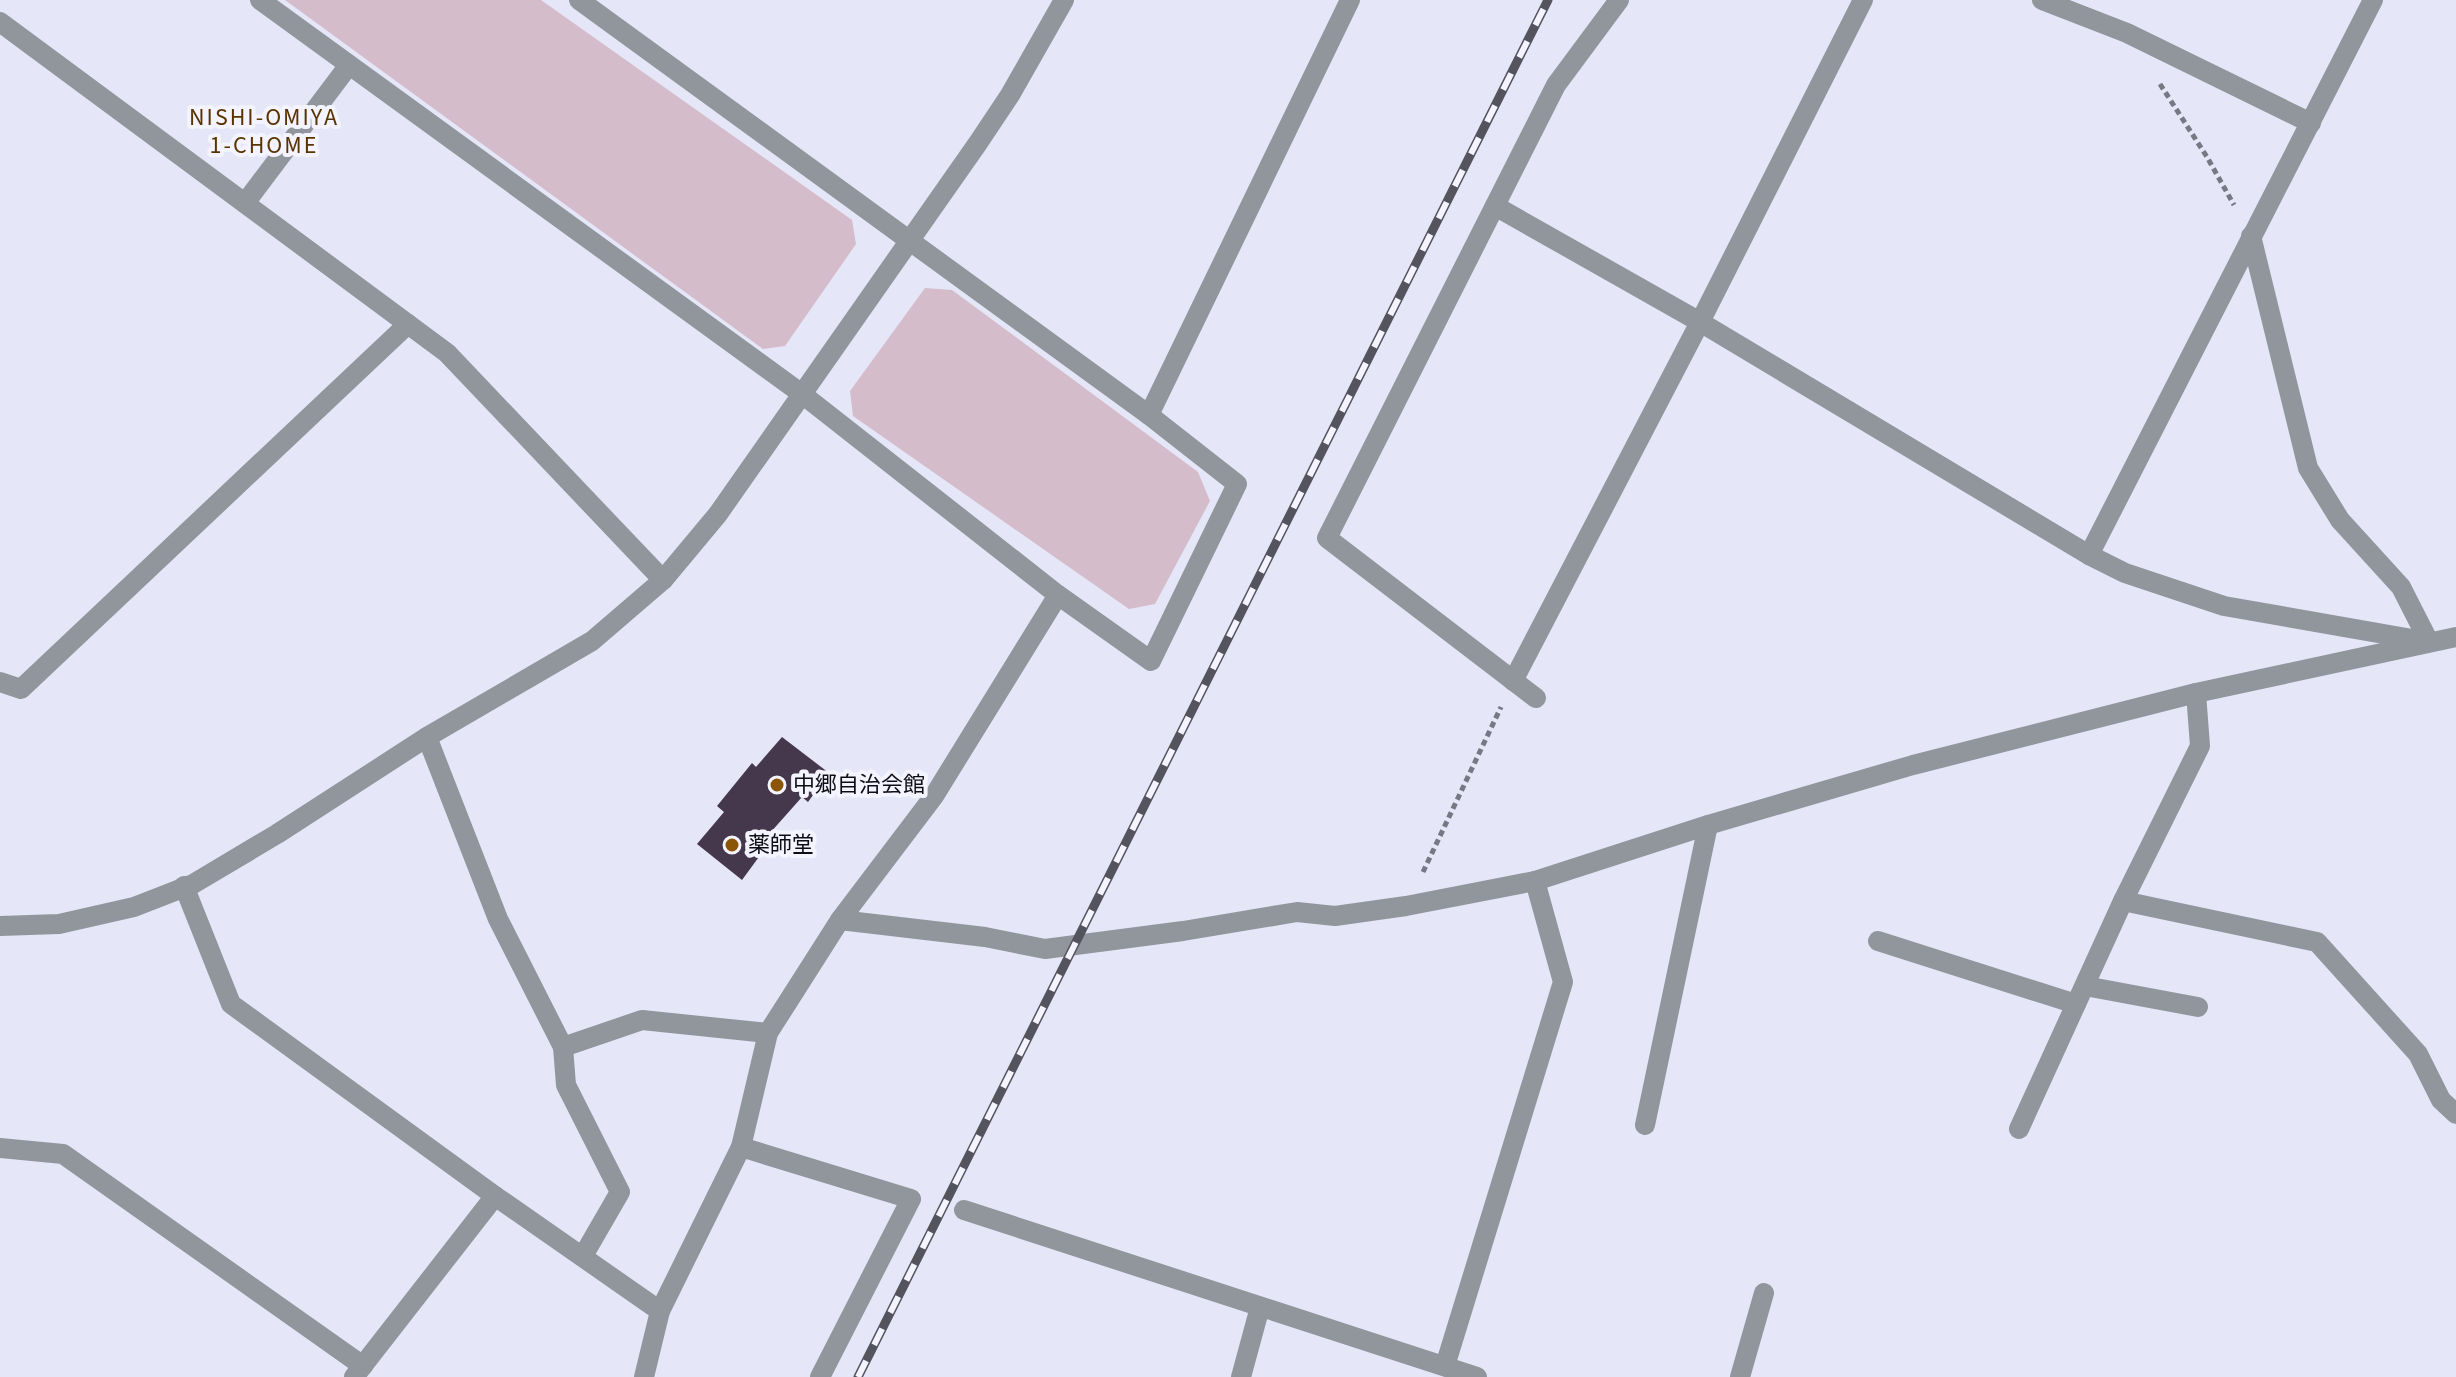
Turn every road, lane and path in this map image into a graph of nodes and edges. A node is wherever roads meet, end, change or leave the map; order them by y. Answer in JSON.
{"nodes":[{"id":1,"x":260,"y":0,"type":"edge"},
{"id":2,"x":579,"y":0,"type":"edge"},
{"id":3,"x":1064,"y":0,"type":"edge"},
{"id":4,"x":1350,"y":0,"type":"edge"},
{"id":5,"x":1619,"y":0,"type":"edge"},
{"id":6,"x":1863,"y":0,"type":"edge"},
{"id":7,"x":2042,"y":0,"type":"edge"},
{"id":8,"x":2373,"y":0,"type":"edge"},
{"id":9,"x":2,"y":31,"type":"edge"},
{"id":10,"x":349,"y":65,"type":"junction"},
{"id":11,"x":2159,"y":83,"type":"dead end"},
{"id":12,"x":2311,"y":123,"type":"junction"},
{"id":13,"x":245,"y":203,"type":"junction"},
{"id":14,"x":1495,"y":206,"type":"junction"},
{"id":15,"x":2251,"y":236,"type":"junction"},
{"id":16,"x":908,"y":241,"type":"junction"},
{"id":17,"x":1700,"y":322,"type":"junction"},
{"id":18,"x":408,"y":324,"type":"junction"},
{"id":19,"x":802,"y":394,"type":"junction"},
{"id":20,"x":1149,"y":415,"type":"junction"},
{"id":21,"x":2089,"y":555,"type":"junction"},
{"id":22,"x":663,"y":580,"type":"junction"},
{"id":23,"x":1058,"y":595,"type":"junction"},
{"id":24,"x":2456,"y":637,"type":"edge"},
{"id":25,"x":2429,"y":642,"type":"junction"},
{"id":26,"x":1513,"y":681,"type":"junction"},
{"id":27,"x":0,"y":682,"type":"edge"},
{"id":28,"x":2196,"y":693,"type":"junction"},
{"id":29,"x":1536,"y":698,"type":"dead end"},
{"id":30,"x":427,"y":737,"type":"junction"},
{"id":31,"x":1708,"y":825,"type":"junction"},
{"id":32,"x":1535,"y":881,"type":"junction"},
{"id":33,"x":184,"y":886,"type":"junction"},
{"id":34,"x":2123,"y":901,"type":"junction"},
{"id":35,"x":1406,"y":906,"type":"junction"},
{"id":36,"x":840,"y":920,"type":"junction"},
{"id":37,"x":0,"y":926,"type":"edge"},
{"id":38,"x":1878,"y":941,"type":"dead end"},
{"id":39,"x":2080,"y":995,"type":"junction"},
{"id":40,"x":2198,"y":1007,"type":"dead end"},
{"id":41,"x":768,"y":1033,"type":"junction"},
{"id":42,"x":563,"y":1047,"type":"junction"},
{"id":43,"x":2456,"y":1114,"type":"edge"},
{"id":44,"x":1645,"y":1125,"type":"dead end"},
{"id":45,"x":2019,"y":1129,"type":"dead end"},
{"id":46,"x":741,"y":1147,"type":"junction"},
{"id":47,"x":0,"y":1148,"type":"edge"},
{"id":48,"x":495,"y":1196,"type":"junction"},
{"id":49,"x":964,"y":1210,"type":"dead end"},
{"id":50,"x":583,"y":1256,"type":"junction"},
{"id":51,"x":1764,"y":1293,"type":"dead end"},
{"id":52,"x":1260,"y":1307,"type":"junction"},
{"id":53,"x":660,"y":1311,"type":"junction"},
{"id":54,"x":1445,"y":1366,"type":"junction"},
{"id":55,"x":359,"y":1371,"type":"edge"},
{"id":56,"x":644,"y":1377,"type":"edge"},
{"id":57,"x":820,"y":1377,"type":"edge"},
{"id":58,"x":1241,"y":1377,"type":"edge"},
{"id":59,"x":1477,"y":1377,"type":"edge"},
{"id":60,"x":1740,"y":1377,"type":"edge"}],
"edges":[{"from":1,"to":10,"type":"street"},
{"from":2,"to":16,"type":"street"},
{"from":3,"to":16,"type":"street"},
{"from":4,"to":20,"type":"street"},
{"from":5,"to":14,"type":"street"},
{"from":6,"to":17,"type":"street"},
{"from":7,"to":12,"type":"street"},
{"from":8,"to":12,"type":"street"},
{"from":9,"to":13,"type":"street"},
{"from":10,"to":13,"type":"street"},
{"from":10,"to":19,"type":"street"},
{"from":11,"to":15,"type":"path"},
{"from":12,"to":15,"type":"street"},
{"from":13,"to":18,"type":"street"},
{"from":14,"to":17,"type":"street"},
{"from":14,"to":26,"type":"street"},
{"from":15,"to":21,"type":"street"},
{"from":15,"to":25,"type":"street"},
{"from":16,"to":19,"type":"street"},
{"from":16,"to":20,"type":"street"},
{"from":17,"to":21,"type":"street"},
{"from":17,"to":26,"type":"street"},
{"from":18,"to":22,"type":"street"},
{"from":18,"to":27,"type":"street"},
{"from":19,"to":22,"type":"street"},
{"from":19,"to":23,"type":"street"},
{"from":20,"to":23,"type":"street"},
{"from":21,"to":25,"type":"street"},
{"from":22,"to":30,"type":"street"},
{"from":23,"to":36,"type":"street"},
{"from":24,"to":25,"type":"street"},
{"from":25,"to":28,"type":"street"},
{"from":26,"to":29,"type":"street"},
{"from":26,"to":35,"type":"path"},
{"from":28,"to":31,"type":"street"},
{"from":28,"to":34,"type":"street"},
{"from":30,"to":33,"type":"street"},
{"from":30,"to":42,"type":"street"},
{"from":31,"to":32,"type":"street"},
{"from":31,"to":44,"type":"street"},
{"from":32,"to":35,"type":"street"},
{"from":32,"to":54,"type":"street"},
{"from":33,"to":37,"type":"street"},
{"from":33,"to":48,"type":"street"},
{"from":34,"to":39,"type":"street"},
{"from":34,"to":43,"type":"street"},
{"from":35,"to":36,"type":"street"},
{"from":36,"to":41,"type":"street"},
{"from":38,"to":39,"type":"street"},
{"from":39,"to":40,"type":"street"},
{"from":39,"to":45,"type":"street"},
{"from":41,"to":42,"type":"street"},
{"from":41,"to":46,"type":"street"},
{"from":42,"to":50,"type":"street"},
{"from":46,"to":53,"type":"street"},
{"from":46,"to":57,"type":"street"},
{"from":47,"to":55,"type":"street"},
{"from":48,"to":50,"type":"street"},
{"from":48,"to":55,"type":"street"},
{"from":49,"to":52,"type":"street"},
{"from":50,"to":53,"type":"street"},
{"from":51,"to":60,"type":"street"},
{"from":52,"to":54,"type":"street"},
{"from":52,"to":58,"type":"street"},
{"from":53,"to":56,"type":"street"},
{"from":54,"to":59,"type":"street"}]}
